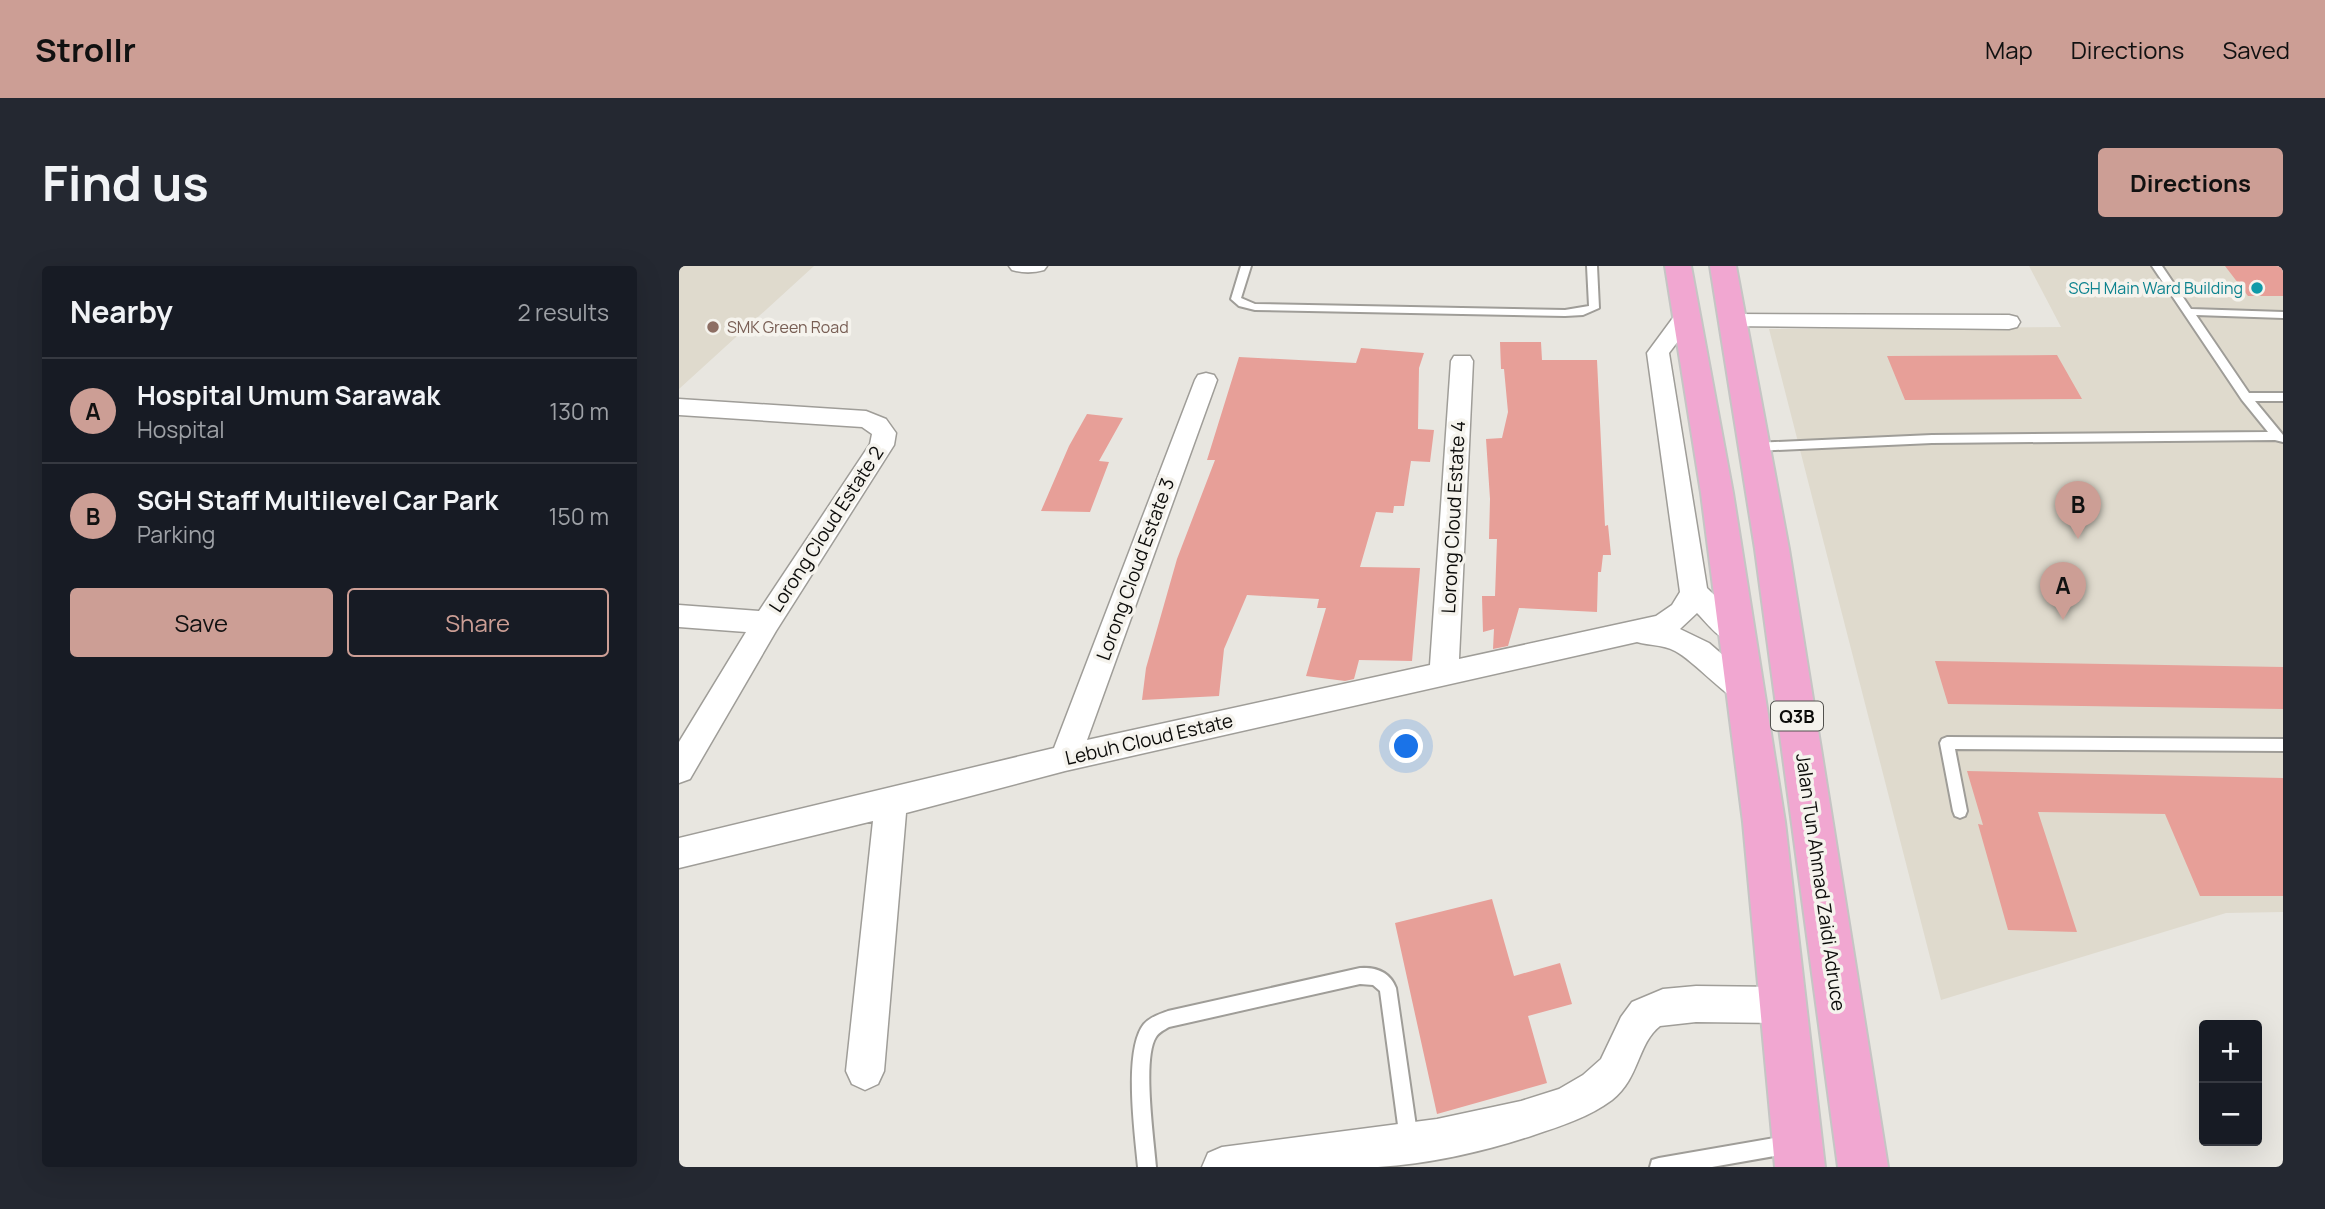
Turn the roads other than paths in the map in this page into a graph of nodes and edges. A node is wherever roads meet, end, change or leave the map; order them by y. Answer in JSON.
{"nodes":[{"id":1,"x":1019,"y":266,"type":"edge"},
{"id":2,"x":1037,"y":266,"type":"edge"},
{"id":3,"x":1246,"y":266,"type":"edge"},
{"id":4,"x":1592,"y":266,"type":"edge"},
{"id":5,"x":1678,"y":266,"type":"edge"},
{"id":6,"x":1723,"y":266,"type":"edge"},
{"id":7,"x":2157,"y":266,"type":"edge"},
{"id":8,"x":2187,"y":312,"type":"junction"},
{"id":9,"x":2283,"y":315,"type":"edge"},
{"id":10,"x":1686,"y":316,"type":"junction"},
{"id":11,"x":1733,"y":321,"type":"junction"},
{"id":12,"x":2009,"y":322,"type":"dead end"},
{"id":13,"x":1462,"y":361,"type":"dead end"},
{"id":14,"x":1206,"y":380,"type":"dead end"},
{"id":15,"x":2246,"y":397,"type":"junction"},
{"id":16,"x":2283,"y":397,"type":"edge"},
{"id":17,"x":679,"y":407,"type":"edge"},
{"id":18,"x":2280,"y":439,"type":"edge"},
{"id":19,"x":1755,"y":447,"type":"junction"},
{"id":20,"x":1694,"y":592,"type":"junction"},
{"id":21,"x":679,"y":616,"type":"edge"},
{"id":22,"x":766,"y":623,"type":"junction"},
{"id":23,"x":1735,"y":633,"type":"junction"},
{"id":24,"x":1622,"y":635,"type":"junction"},
{"id":25,"x":1444,"y":674,"type":"junction"},
{"id":26,"x":1745,"y":692,"type":"junction"},
{"id":27,"x":2283,"y":745,"type":"edge"},
{"id":28,"x":1065,"y":758,"type":"junction"},
{"id":29,"x":679,"y":769,"type":"edge"},
{"id":30,"x":891,"y":803,"type":"junction"},
{"id":31,"x":1960,"y":811,"type":"dead end"},
{"id":32,"x":679,"y":853,"type":"edge"},
{"id":33,"x":1784,"y":1005,"type":"junction"},
{"id":34,"x":865,"y":1071,"type":"dead end"},
{"id":35,"x":1409,"y":1141,"type":"junction"},
{"id":36,"x":1799,"y":1155,"type":"edge"},
{"id":37,"x":1147,"y":1167,"type":"edge"},
{"id":38,"x":1222,"y":1167,"type":"edge"},
{"id":39,"x":1659,"y":1167,"type":"edge"},
{"id":40,"x":1863,"y":1167,"type":"edge"}],
"edges":[{"from":1,"to":2,"type":"street"},
{"from":3,"to":4,"type":"lane"},
{"from":5,"to":10,"type":"main road"},
{"from":6,"to":11,"type":"main road","name":"Jalan Tun Ahmad Zaidi Adruce","number":"Q3B"},
{"from":7,"to":8,"type":"lane"},
{"from":8,"to":9,"type":"lane"},
{"from":8,"to":15,"type":"lane"},
{"from":10,"to":20,"type":"street"},
{"from":10,"to":23,"type":"main road"},
{"from":11,"to":12,"type":"street"},
{"from":11,"to":19,"type":"main road","name":"Jalan Tun Ahmad Zaidi Adruce","number":"Q3B"},
{"from":13,"to":25,"type":"street","name":"Lorong Cloud Estate 4"},
{"from":14,"to":28,"type":"street","name":"Lorong Cloud Estate 3"},
{"from":15,"to":16,"type":"lane"},
{"from":15,"to":18,"type":"lane"},
{"from":17,"to":22,"type":"street","name":"Lorong Cloud Estate 2"},
{"from":18,"to":19,"type":"lane"},
{"from":19,"to":40,"type":"main road","name":"Jalan Tun Ahmad Zaidi Adruce","number":"Q3B"},
{"from":20,"to":23,"type":"street"},
{"from":20,"to":24,"type":"street"},
{"from":21,"to":22,"type":"street"},
{"from":22,"to":29,"type":"street","name":"Lorong Cloud Estate 2"},
{"from":23,"to":26,"type":"main road"},
{"from":24,"to":25,"type":"street","name":"Lebuh Cloud Estate"},
{"from":24,"to":26,"type":"street"},
{"from":25,"to":28,"type":"street","name":"Lebuh Cloud Estate"},
{"from":26,"to":33,"type":"main road"},
{"from":27,"to":31,"type":"lane"},
{"from":28,"to":30,"type":"street","name":"Lebuh Cloud Estate"},
{"from":30,"to":32,"type":"street","name":"Lebuh Cloud Estate"},
{"from":30,"to":34,"type":"street"},
{"from":33,"to":35,"type":"street"},
{"from":33,"to":36,"type":"main road"},
{"from":35,"to":37,"type":"lane"},
{"from":35,"to":38,"type":"street"},
{"from":36,"to":39,"type":"lane"}]}
